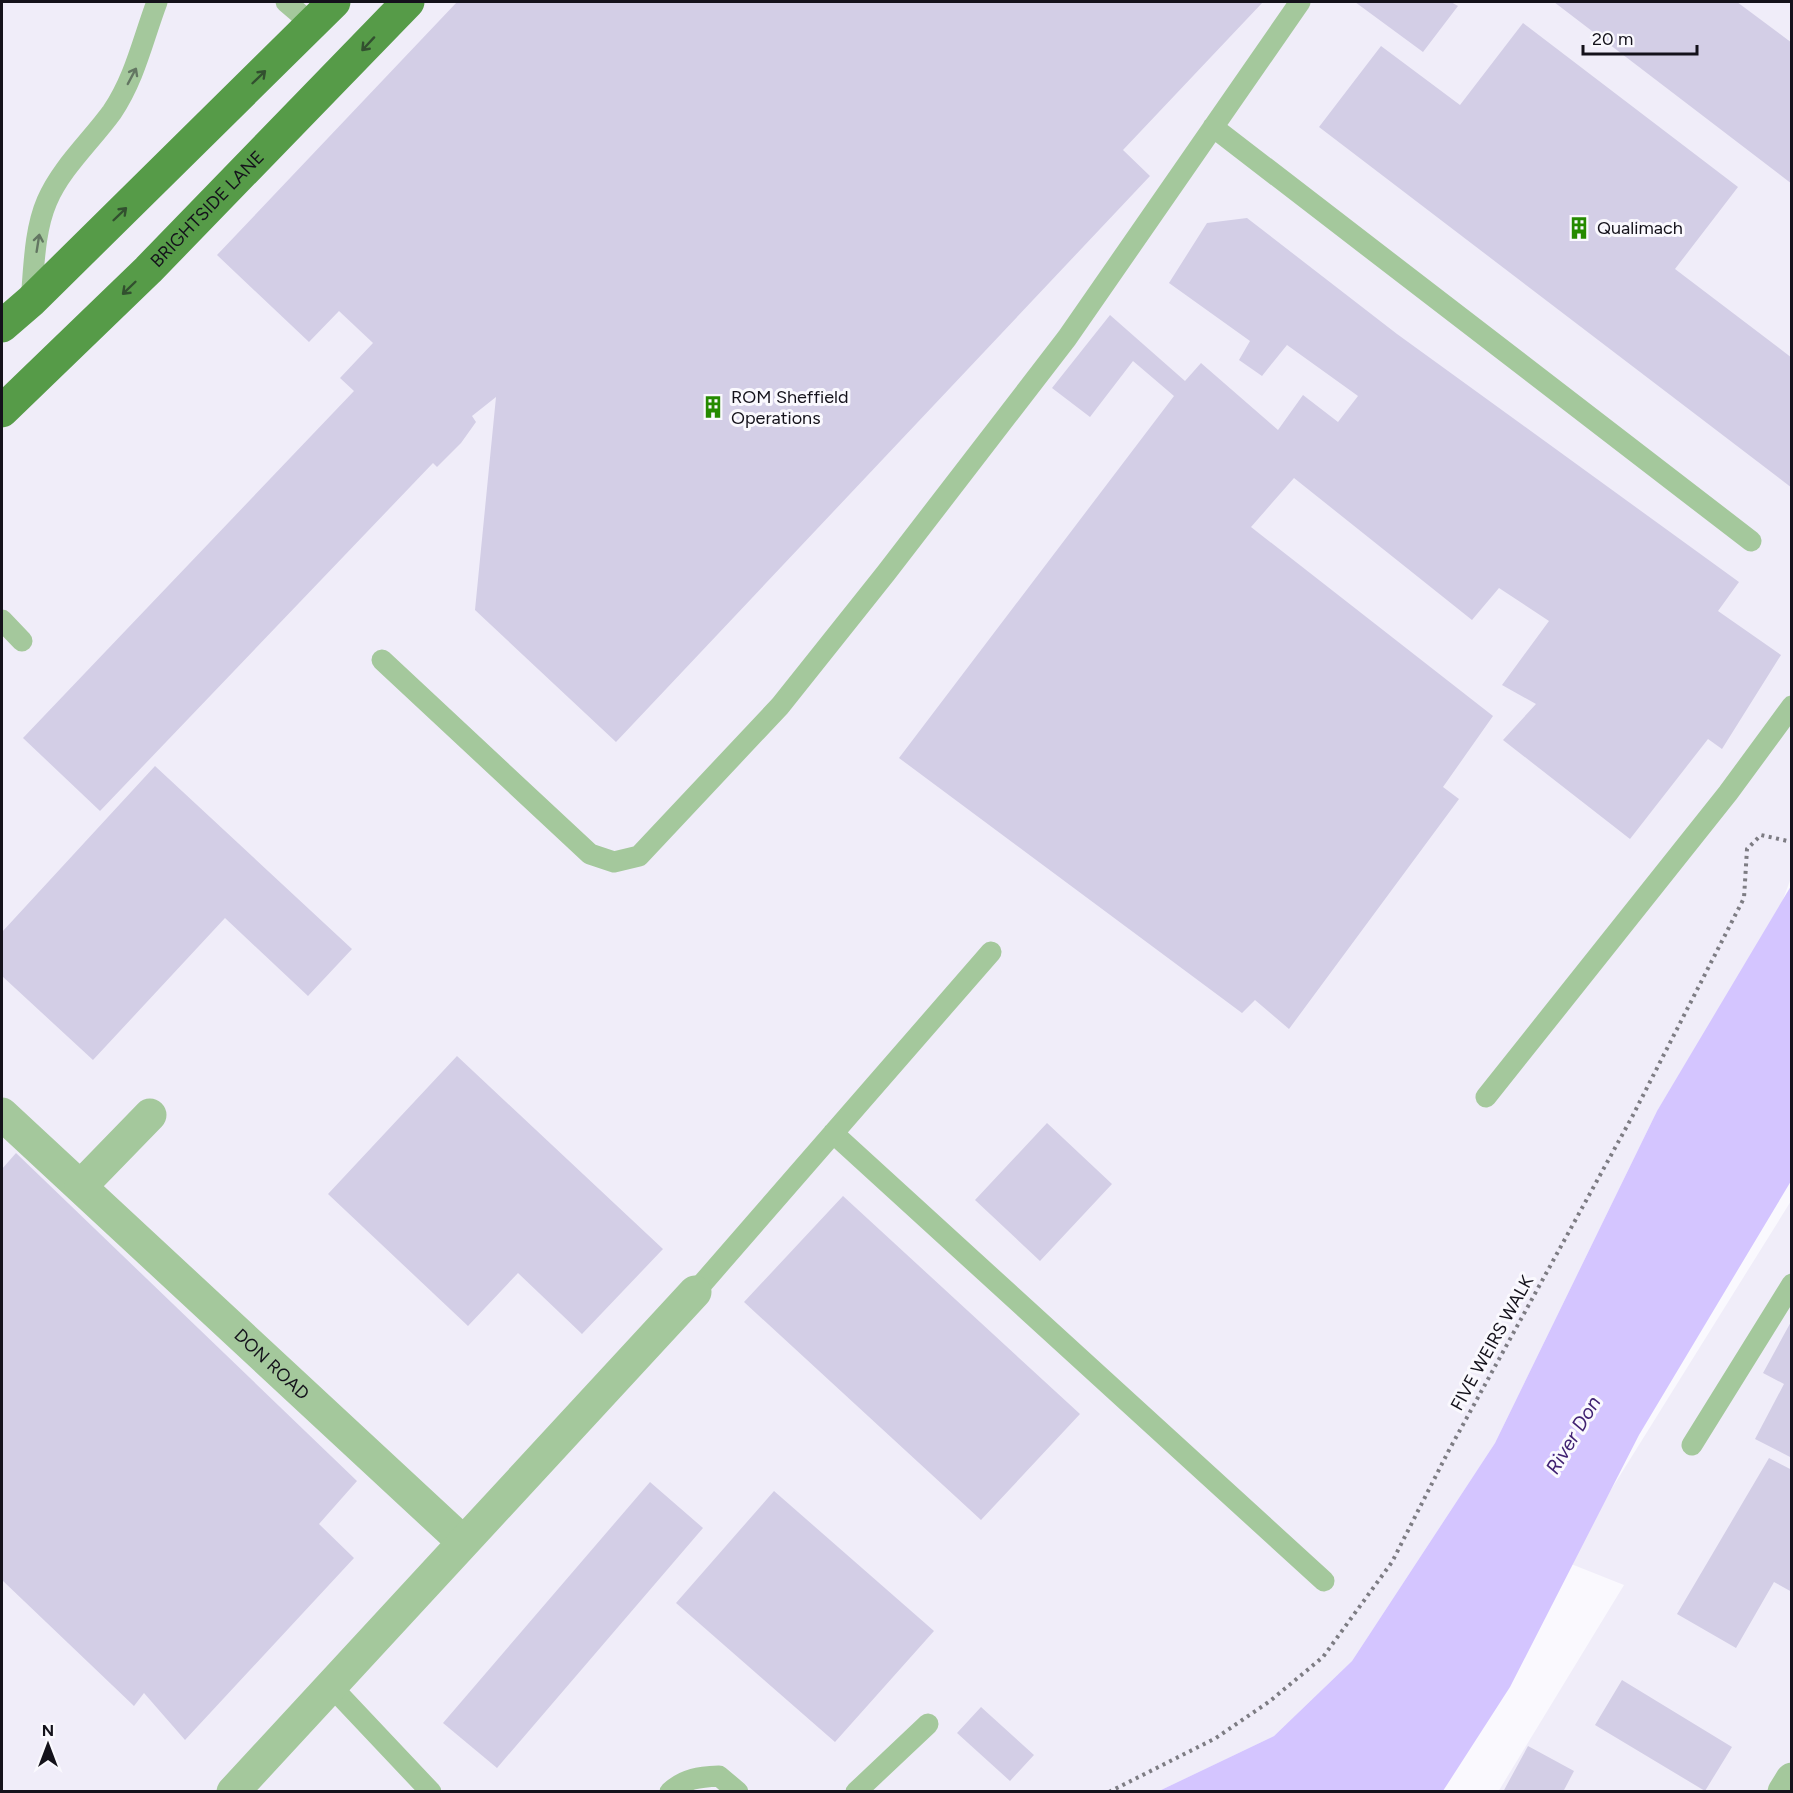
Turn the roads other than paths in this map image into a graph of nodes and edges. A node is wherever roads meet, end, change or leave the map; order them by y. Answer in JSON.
{"nodes":[{"id":1,"x":157,"y":2,"type":"edge"},
{"id":2,"x":286,"y":2,"type":"edge"},
{"id":3,"x":408,"y":2,"type":"edge"},
{"id":4,"x":1300,"y":2,"type":"edge"},
{"id":5,"x":323,"y":13,"type":"edge"},
{"id":6,"x":1213,"y":127,"type":"junction"},
{"id":7,"x":31,"y":301,"type":"junction"},
{"id":8,"x":2,"y":326,"type":"edge"},
{"id":9,"x":2,"y":411,"type":"edge"},
{"id":10,"x":1751,"y":541,"type":"dead end"},
{"id":11,"x":2,"y":620,"type":"edge"},
{"id":12,"x":22,"y":641,"type":"dead end"},
{"id":13,"x":382,"y":660,"type":"dead end"},
{"id":14,"x":1791,"y":706,"type":"edge"},
{"id":15,"x":991,"y":952,"type":"dead end"},
{"id":16,"x":1486,"y":1096,"type":"dead end"},
{"id":17,"x":2,"y":1114,"type":"edge"},
{"id":18,"x":150,"y":1115,"type":"dead end"},
{"id":19,"x":833,"y":1133,"type":"junction"},
{"id":20,"x":81,"y":1186,"type":"junction"},
{"id":21,"x":1791,"y":1284,"type":"edge"},
{"id":22,"x":695,"y":1292,"type":"joint"},
{"id":23,"x":1692,"y":1445,"type":"dead end"},
{"id":24,"x":462,"y":1541,"type":"junction"},
{"id":25,"x":1324,"y":1581,"type":"dead end"},
{"id":26,"x":330,"y":1685,"type":"junction"},
{"id":27,"x":928,"y":1724,"type":"dead end"},
{"id":28,"x":1791,"y":1779,"type":"edge"},
{"id":29,"x":233,"y":1791,"type":"edge"},
{"id":30,"x":431,"y":1791,"type":"edge"},
{"id":31,"x":670,"y":1791,"type":"edge"},
{"id":32,"x":738,"y":1791,"type":"edge"},
{"id":33,"x":856,"y":1791,"type":"edge"},
{"id":34,"x":1784,"y":1791,"type":"edge"}],
"edges":[{"from":7,"to":1,"type":"lane","one_way":true},
{"from":2,"to":5,"type":"lane"},
{"from":3,"to":9,"type":"main road","name":"BRIGHTSIDE LANE","one_way":true},
{"from":4,"to":6,"type":"lane"},
{"from":7,"to":5,"type":"main road","one_way":true},
{"from":6,"to":10,"type":"lane"},
{"from":6,"to":13,"type":"lane"},
{"from":7,"to":8,"type":"main road"},
{"from":11,"to":12,"type":"lane"},
{"from":14,"to":16,"type":"lane"},
{"from":15,"to":19,"type":"lane"},
{"from":17,"to":20,"type":"street","name":"DON ROAD"},
{"from":18,"to":20,"type":"street"},
{"from":19,"to":22,"type":"lane"},
{"from":19,"to":25,"type":"lane"},
{"from":20,"to":24,"type":"street","name":"DON ROAD"},
{"from":21,"to":23,"type":"lane"},
{"from":22,"to":24,"type":"street"},
{"from":24,"to":26,"type":"street"},
{"from":26,"to":29,"type":"street"},
{"from":26,"to":30,"type":"lane"},
{"from":27,"to":33,"type":"lane"},
{"from":28,"to":34,"type":"street"},
{"from":31,"to":32,"type":"lane"}]}
